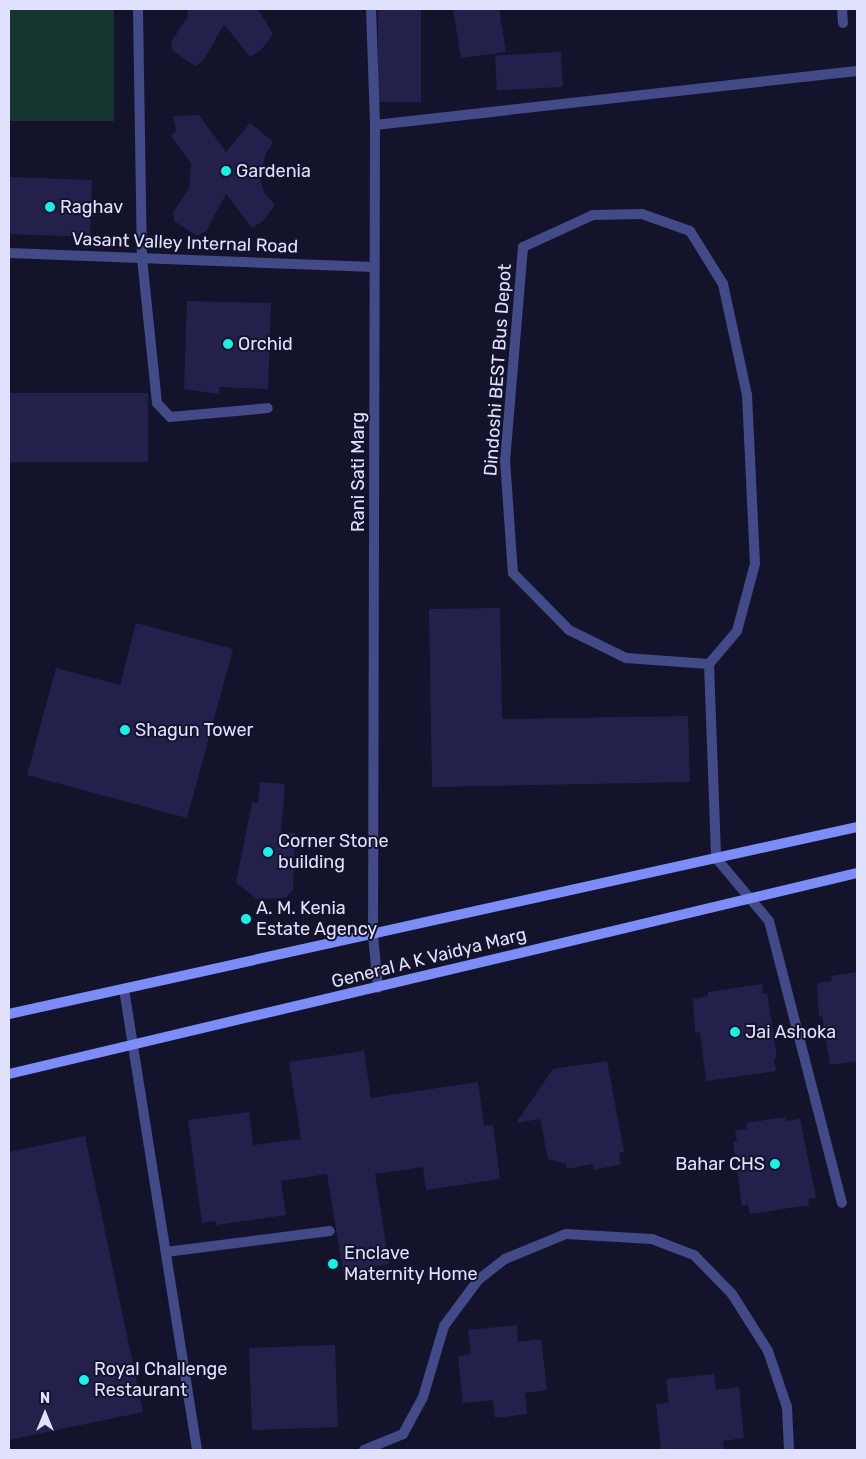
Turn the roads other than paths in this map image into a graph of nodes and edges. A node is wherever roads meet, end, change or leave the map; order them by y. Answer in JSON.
{"nodes":[{"id":1,"x":138,"y":9,"type":"edge"},
{"id":2,"x":371,"y":9,"type":"edge"},
{"id":3,"x":842,"y":9,"type":"edge"},
{"id":4,"x":843,"y":23,"type":"dead end"},
{"id":5,"x":857,"y":71,"type":"edge"},
{"id":6,"x":375,"y":125,"type":"junction"},
{"id":7,"x":9,"y":253,"type":"edge"},
{"id":8,"x":142,"y":258,"type":"junction"},
{"id":9,"x":374,"y":267,"type":"junction"},
{"id":10,"x":268,"y":408,"type":"dead end"},
{"id":11,"x":709,"y":664,"type":"junction"},
{"id":12,"x":857,"y":827,"type":"edge"},
{"id":13,"x":716,"y":858,"type":"junction"},
{"id":14,"x":857,"y":873,"type":"edge"},
{"id":15,"x":748,"y":898,"type":"junction"},
{"id":16,"x":373,"y":935,"type":"junction"},
{"id":17,"x":378,"y":988,"type":"junction"},
{"id":18,"x":124,"y":989,"type":"junction"},
{"id":19,"x":9,"y":1014,"type":"edge"},
{"id":20,"x":134,"y":1046,"type":"junction"},
{"id":21,"x":9,"y":1074,"type":"edge"},
{"id":22,"x":842,"y":1203,"type":"dead end"},
{"id":23,"x":330,"y":1231,"type":"dead end"},
{"id":24,"x":166,"y":1252,"type":"junction"},
{"id":25,"x":197,"y":1450,"type":"edge"},
{"id":26,"x":364,"y":1450,"type":"edge"},
{"id":27,"x":789,"y":1450,"type":"edge"}],
"edges":[{"from":1,"to":8,"type":"street"},
{"from":2,"to":6,"type":"street","name":"Rani Sati Marg"},
{"from":3,"to":4,"type":"street"},
{"from":5,"to":6,"type":"street"},
{"from":6,"to":9,"type":"street","name":"Rani Sati Marg"},
{"from":7,"to":8,"type":"street","name":"Vasant Valley Internal Road"},
{"from":8,"to":9,"type":"street","name":"Vasant Valley Internal Road"},
{"from":8,"to":10,"type":"street"},
{"from":9,"to":16,"type":"street","name":"Rani Sati Marg"},
{"from":11,"to":11,"type":"street","name":"Dindoshi BEST Bus Depot"},
{"from":11,"to":13,"type":"street"},
{"from":12,"to":13,"type":"main road","name":"General A K Vaidya Marg"},
{"from":13,"to":15,"type":"street"},
{"from":13,"to":16,"type":"main road","name":"General A K Vaidya Marg"},
{"from":14,"to":15,"type":"main road","name":"General A K Vaidya Marg"},
{"from":15,"to":17,"type":"main road","name":"General A K Vaidya Marg"},
{"from":15,"to":22,"type":"street"},
{"from":16,"to":17,"type":"street","name":"Rani Sati Marg"},
{"from":16,"to":18,"type":"main road","name":"General A K Vaidya Marg"},
{"from":17,"to":20,"type":"main road","name":"General A K Vaidya Marg"},
{"from":18,"to":19,"type":"main road","name":"General A K Vaidya Marg"},
{"from":18,"to":20,"type":"street"},
{"from":20,"to":21,"type":"main road","name":"General A K Vaidya Marg"},
{"from":20,"to":24,"type":"street"},
{"from":23,"to":24,"type":"street"},
{"from":24,"to":25,"type":"street"},
{"from":26,"to":27,"type":"street"}]}
